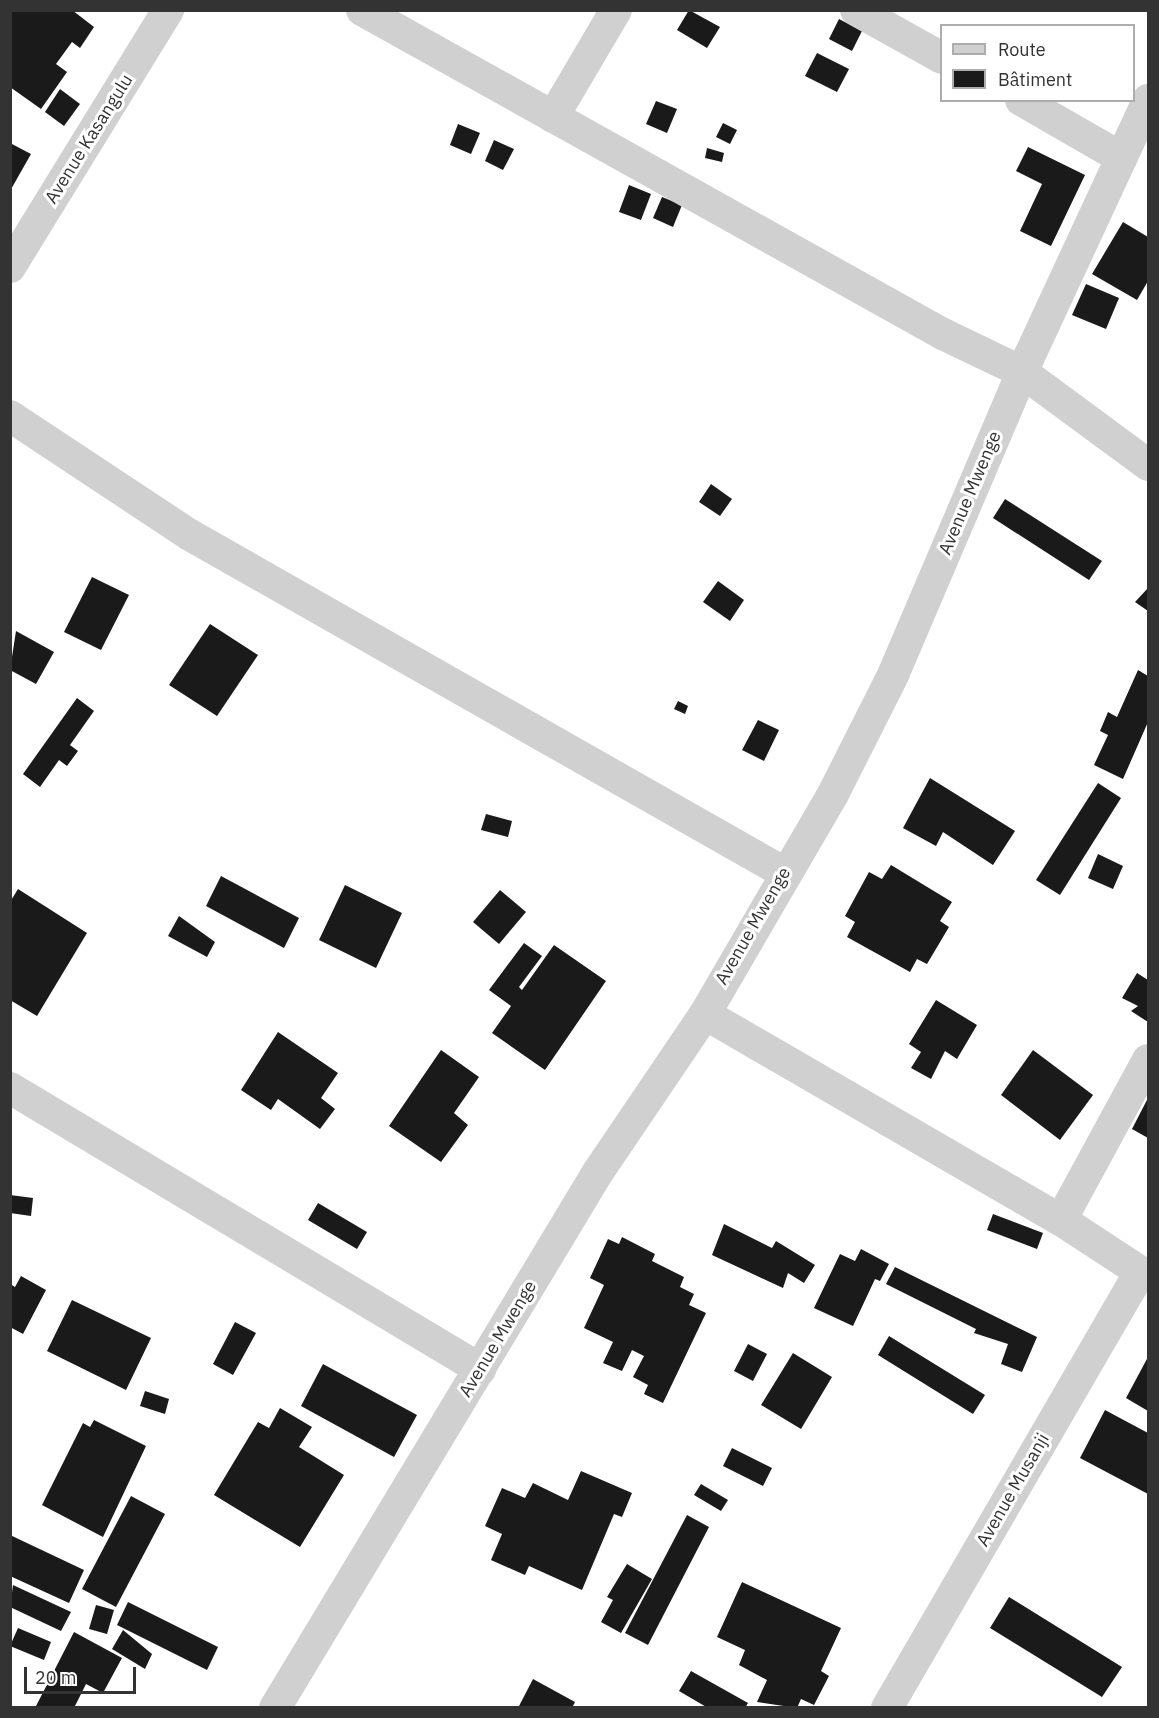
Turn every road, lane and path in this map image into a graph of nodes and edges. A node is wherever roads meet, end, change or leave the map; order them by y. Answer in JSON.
{"nodes":[{"id":1,"x":168,"y":10,"type":"edge"},
{"id":2,"x":362,"y":10,"type":"edge"},
{"id":3,"x":616,"y":10,"type":"edge"},
{"id":4,"x":856,"y":10,"type":"edge"},
{"id":5,"x":940,"y":57,"type":"edge"},
{"id":6,"x":1149,"y":100,"type":"edge"},
{"id":7,"x":1024,"y":102,"type":"edge"},
{"id":8,"x":553,"y":117,"type":"junction"},
{"id":9,"x":1122,"y":158,"type":"junction"},
{"id":10,"x":10,"y":267,"type":"edge"},
{"id":11,"x":1023,"y":372,"type":"junction"},
{"id":12,"x":10,"y":416,"type":"edge"},
{"id":13,"x":1149,"y":465,"type":"edge"},
{"id":14,"x":783,"y":872,"type":"junction"},
{"id":15,"x":705,"y":1014,"type":"junction"},
{"id":16,"x":1149,"y":1060,"type":"edge"},
{"id":17,"x":10,"y":1088,"type":"edge"},
{"id":18,"x":1061,"y":1220,"type":"junction"},
{"id":19,"x":1144,"y":1274,"type":"edge"},
{"id":20,"x":480,"y":1369,"type":"junction"},
{"id":21,"x":275,"y":1707,"type":"edge"},
{"id":22,"x":887,"y":1707,"type":"edge"}],
"edges":[{"from":1,"to":10,"type":"street","name":"Avenue Kasangulu"},
{"from":2,"to":8,"type":"street"},
{"from":3,"to":8,"type":"street"},
{"from":4,"to":5,"type":"street"},
{"from":6,"to":9,"type":"street","name":"Avenue Mwenge"},
{"from":7,"to":9,"type":"street"},
{"from":8,"to":11,"type":"street"},
{"from":9,"to":11,"type":"street","name":"Avenue Mwenge"},
{"from":11,"to":13,"type":"street"},
{"from":11,"to":14,"type":"street","name":"Avenue Mwenge"},
{"from":12,"to":14,"type":"street"},
{"from":14,"to":15,"type":"street","name":"Avenue Mwenge"},
{"from":15,"to":18,"type":"street"},
{"from":15,"to":20,"type":"street","name":"Avenue Mwenge"},
{"from":16,"to":18,"type":"street"},
{"from":17,"to":20,"type":"street"},
{"from":18,"to":19,"type":"street"},
{"from":19,"to":22,"type":"street","name":"Avenue Musanji"},
{"from":20,"to":21,"type":"street","name":"Avenue Mwenge"}]}
